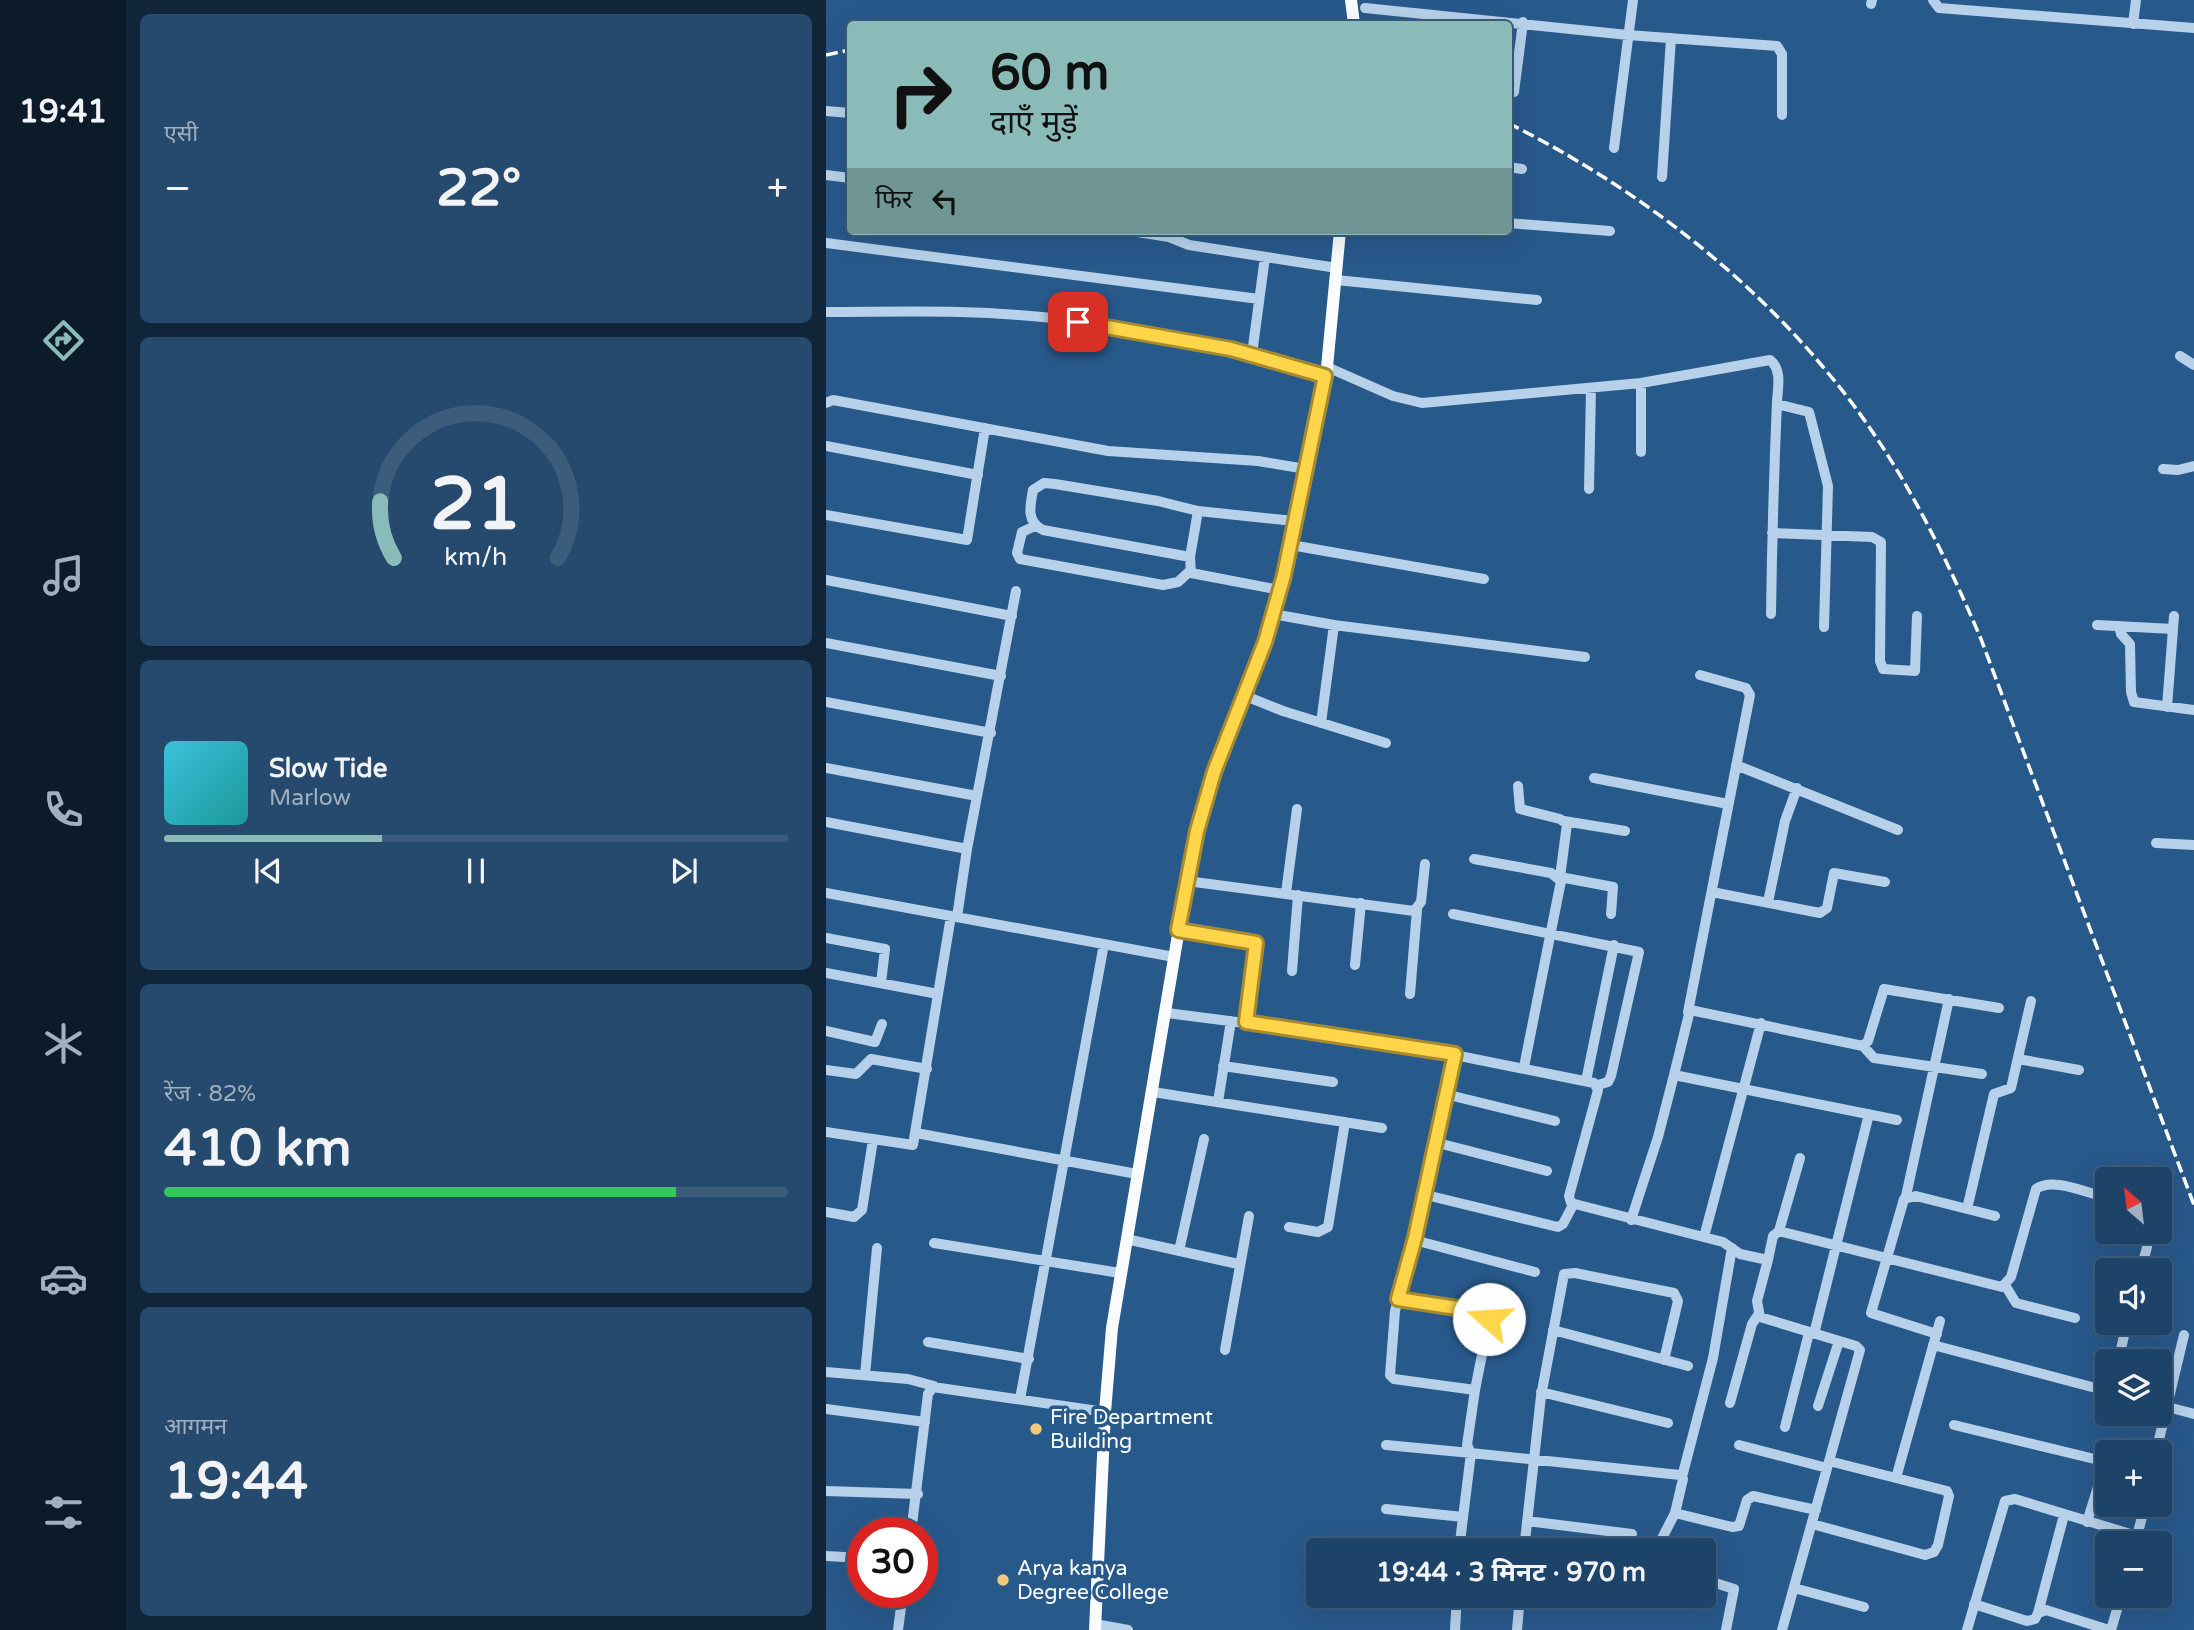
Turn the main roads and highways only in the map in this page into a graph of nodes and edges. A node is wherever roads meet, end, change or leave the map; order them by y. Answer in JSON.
{"nodes":[{"id":1,"x":1351,"y":1,"type":"edge"},
{"id":2,"x":1353,"y":21,"type":"edge"},
{"id":3,"x":1340,"y":235,"type":"edge"},
{"id":4,"x":1095,"y":1627,"type":"edge"}],
"edges":[{"from":1,"to":2,"type":"main road"},
{"from":3,"to":4,"type":"main road"}]}
